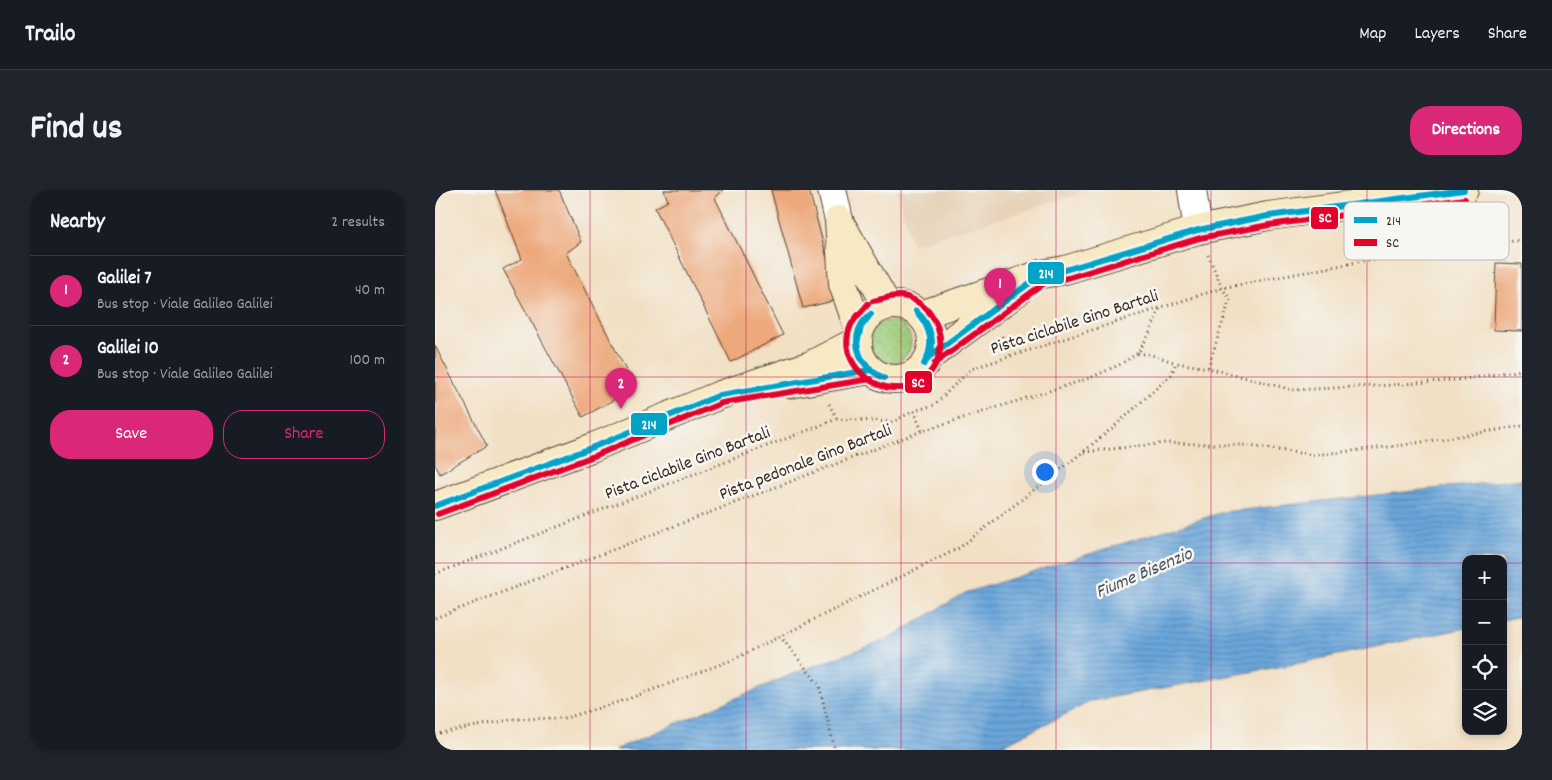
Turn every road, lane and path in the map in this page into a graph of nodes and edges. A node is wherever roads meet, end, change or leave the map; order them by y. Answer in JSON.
{"nodes":[{"id":1,"x":832,"y":190,"type":"edge"},
{"id":2,"x":1192,"y":190,"type":"edge"},
{"id":3,"x":1465,"y":190,"type":"edge"},
{"id":4,"x":1374,"y":202,"type":"edge"},
{"id":5,"x":1344,"y":206,"type":"edge"},
{"id":6,"x":839,"y":220,"type":"junction"},
{"id":7,"x":1198,"y":230,"type":"junction"},
{"id":8,"x":1522,"y":240,"type":"edge"},
{"id":9,"x":1509,"y":241,"type":"edge"},
{"id":10,"x":1369,"y":260,"type":"edge"},
{"id":11,"x":1042,"y":274,"type":"junction"},
{"id":12,"x":1223,"y":288,"type":"junction"},
{"id":13,"x":887,"y":305,"type":"junction"},
{"id":14,"x":1161,"y":307,"type":"junction"},
{"id":15,"x":921,"y":315,"type":"junction"},
{"id":16,"x":858,"y":335,"type":"junction"},
{"id":17,"x":1138,"y":353,"type":"junction"},
{"id":18,"x":930,"y":356,"type":"junction"},
{"id":19,"x":1176,"y":363,"type":"junction"},
{"id":20,"x":1208,"y":368,"type":"junction"},
{"id":21,"x":870,"y":370,"type":"junction"},
{"id":22,"x":1522,"y":370,"type":"edge"},
{"id":23,"x":720,"y":395,"type":"junction"},
{"id":24,"x":915,"y":411,"type":"junction"},
{"id":25,"x":1522,"y":426,"type":"edge"},
{"id":26,"x":922,"y":431,"type":"junction"},
{"id":27,"x":1083,"y":452,"type":"junction"},
{"id":28,"x":435,"y":506,"type":"edge"},
{"id":29,"x":435,"y":574,"type":"edge"},
{"id":30,"x":435,"y":618,"type":"edge"},
{"id":31,"x":780,"y":636,"type":"junction"},
{"id":32,"x":435,"y":734,"type":"edge"},
{"id":33,"x":835,"y":750,"type":"edge"}],
"edges":[{"from":1,"to":6,"type":"street"},
{"from":2,"to":7,"type":"street"},
{"from":3,"to":4,"type":"main road"},
{"from":5,"to":7,"type":"main road"},
{"from":6,"to":13,"type":"main road"},
{"from":6,"to":16,"type":"main road"},
{"from":7,"to":11,"type":"main road"},
{"from":7,"to":12,"type":"path"},
{"from":8,"to":9,"type":"path","name":"Pista ciclabile Gino Bartali"},
{"from":10,"to":12,"type":"path","name":"Pista ciclabile Gino Bartali"},
{"from":11,"to":15,"type":"main road"},
{"from":11,"to":18,"type":"main road"},
{"from":12,"to":14,"type":"path","name":"Pista ciclabile Gino Bartali"},
{"from":12,"to":20,"type":"path"},
{"from":13,"to":15,"type":"main road"},
{"from":13,"to":16,"type":"main road"},
{"from":14,"to":17,"type":"path","name":"Pista pedonale Gino Bartali"},
{"from":14,"to":24,"type":"path","name":"Pista ciclabile Gino Bartali"},
{"from":15,"to":18,"type":"main road"},
{"from":16,"to":21,"type":"main road"},
{"from":16,"to":23,"type":"main road"},
{"from":17,"to":19,"type":"path"},
{"from":17,"to":26,"type":"path","name":"Pista pedonale Gino Bartali"},
{"from":18,"to":21,"type":"main road"},
{"from":19,"to":20,"type":"path"},
{"from":19,"to":27,"type":"path"},
{"from":20,"to":22,"type":"path"},
{"from":21,"to":23,"type":"main road"},
{"from":23,"to":28,"type":"main road"},
{"from":24,"to":26,"type":"path"},
{"from":24,"to":29,"type":"path","name":"Pista ciclabile Gino Bartali"},
{"from":25,"to":27,"type":"path"},
{"from":26,"to":30,"type":"path","name":"Pista pedonale Gino Bartali"},
{"from":27,"to":31,"type":"path"},
{"from":31,"to":32,"type":"path"},
{"from":31,"to":33,"type":"path"}]}
